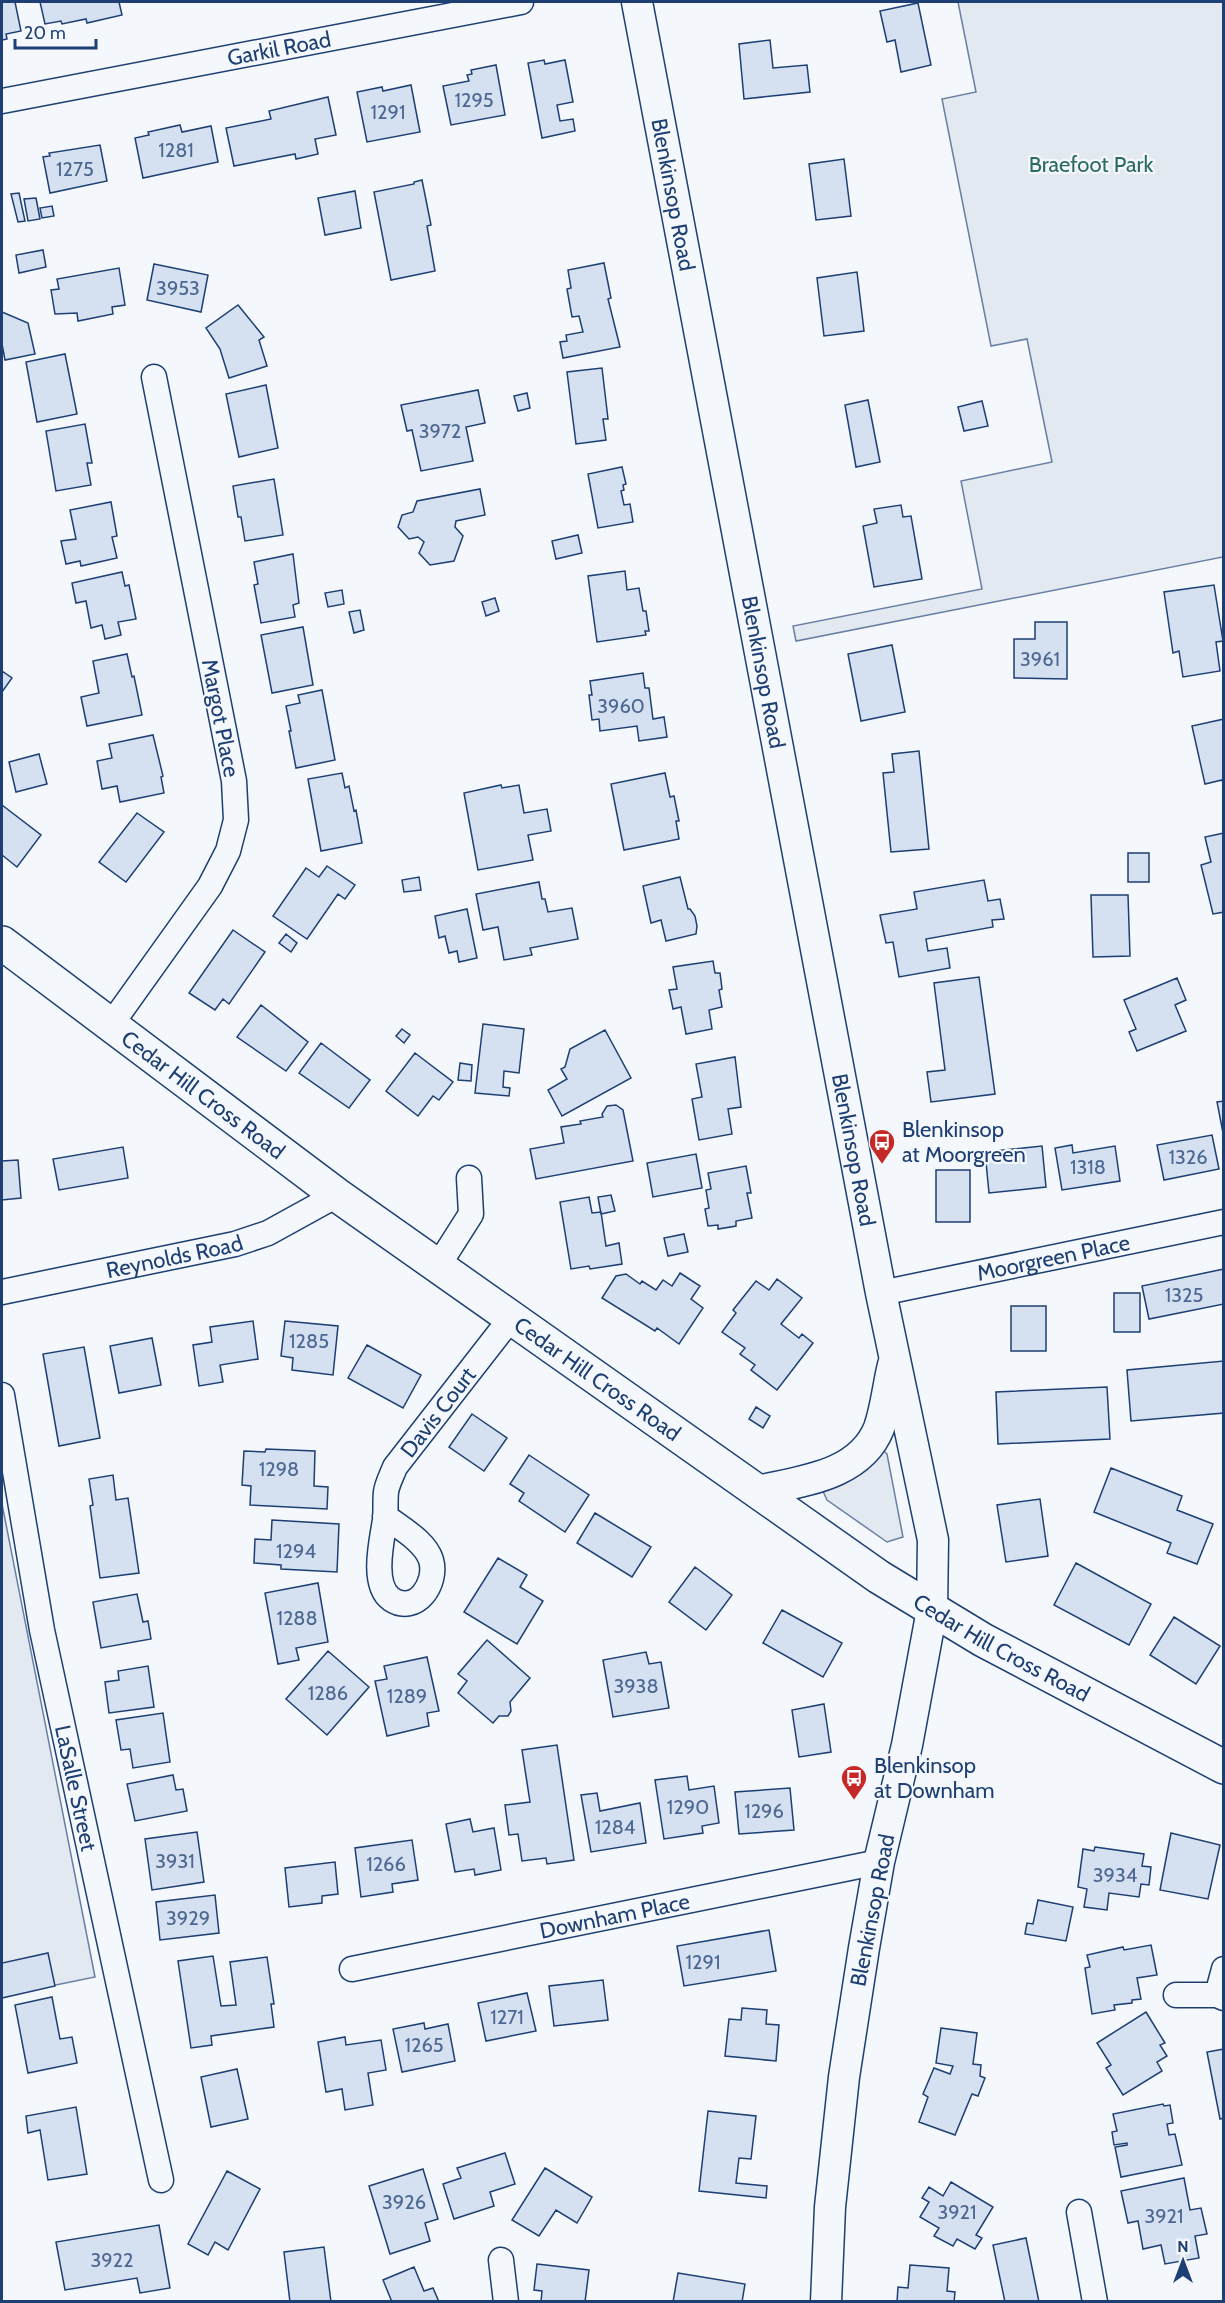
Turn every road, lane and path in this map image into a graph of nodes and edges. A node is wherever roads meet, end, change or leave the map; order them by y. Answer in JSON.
{"nodes":[{"id":1,"x":521,"y":2,"type":"edge"},
{"id":2,"x":637,"y":2,"type":"edge"},
{"id":3,"x":2,"y":101,"type":"edge"},
{"id":4,"x":154,"y":377,"type":"dead end"},
{"id":5,"x":2,"y":943,"type":"edge"},
{"id":6,"x":110,"y":1026,"type":"junction"},
{"id":7,"x":469,"y":1178,"type":"dead end"},
{"id":8,"x":337,"y":1195,"type":"junction"},
{"id":9,"x":1224,"y":1222,"type":"edge"},
{"id":10,"x":438,"y":1266,"type":"junction"},
{"id":11,"x":2,"y":1292,"type":"edge"},
{"id":12,"x":881,"y":1293,"type":"junction"},
{"id":13,"x":512,"y":1317,"type":"junction"},
{"id":14,"x":895,"y":1353,"type":"junction"},
{"id":15,"x":2,"y":1395,"type":"edge"},
{"id":16,"x":758,"y":1491,"type":"junction"},
{"id":17,"x":385,"y":1516,"type":"dead end"},
{"id":18,"x":932,"y":1610,"type":"junction"},
{"id":19,"x":1224,"y":1767,"type":"edge"},
{"id":20,"x":879,"y":1862,"type":"junction"},
{"id":21,"x":352,"y":1969,"type":"dead end"},
{"id":22,"x":1224,"y":1969,"type":"edge"},
{"id":23,"x":1176,"y":1995,"type":"dead end"},
{"id":24,"x":1220,"y":1996,"type":"edge"},
{"id":25,"x":161,"y":2180,"type":"dead end"},
{"id":26,"x":1080,"y":2211,"type":"dead end"},
{"id":27,"x":501,"y":2260,"type":"dead end"},
{"id":28,"x":506,"y":2301,"type":"edge"},
{"id":29,"x":826,"y":2301,"type":"edge"},
{"id":30,"x":1095,"y":2301,"type":"edge"}],
"edges":[{"from":1,"to":3,"type":"street","name":"Garkil Road"},
{"from":2,"to":12,"type":"street","name":"Blenkinsop Road"},
{"from":4,"to":6,"type":"street","name":"Margot Place"},
{"from":5,"to":6,"type":"main road","name":"Cedar Hill Cross Road"},
{"from":6,"to":8,"type":"main road","name":"Cedar Hill Cross Road"},
{"from":7,"to":10,"type":"street"},
{"from":8,"to":10,"type":"main road","name":"Cedar Hill Cross Road"},
{"from":8,"to":11,"type":"street","name":"Reynolds Road"},
{"from":9,"to":12,"type":"street","name":"Moorgreen Place"},
{"from":10,"to":13,"type":"main road","name":"Cedar Hill Cross Road"},
{"from":12,"to":14,"type":"street","name":"Blenkinsop Road"},
{"from":13,"to":16,"type":"main road","name":"Cedar Hill Cross Road"},
{"from":13,"to":17,"type":"street","name":"Davis Court"},
{"from":14,"to":16,"type":"street"},
{"from":14,"to":18,"type":"street","name":"Blenkinsop Road"},
{"from":15,"to":25,"type":"street","name":"LaSalle Street"},
{"from":16,"to":18,"type":"main road","name":"Cedar Hill Cross Road"},
{"from":18,"to":19,"type":"main road","name":"Cedar Hill Cross Road"},
{"from":18,"to":20,"type":"street","name":"Blenkinsop Road"},
{"from":20,"to":21,"type":"street","name":"Downham Place"},
{"from":20,"to":29,"type":"street","name":"Blenkinsop Road"},
{"from":22,"to":24,"type":"street"},
{"from":23,"to":24,"type":"street"},
{"from":26,"to":30,"type":"street"},
{"from":27,"to":28,"type":"street"}]}
